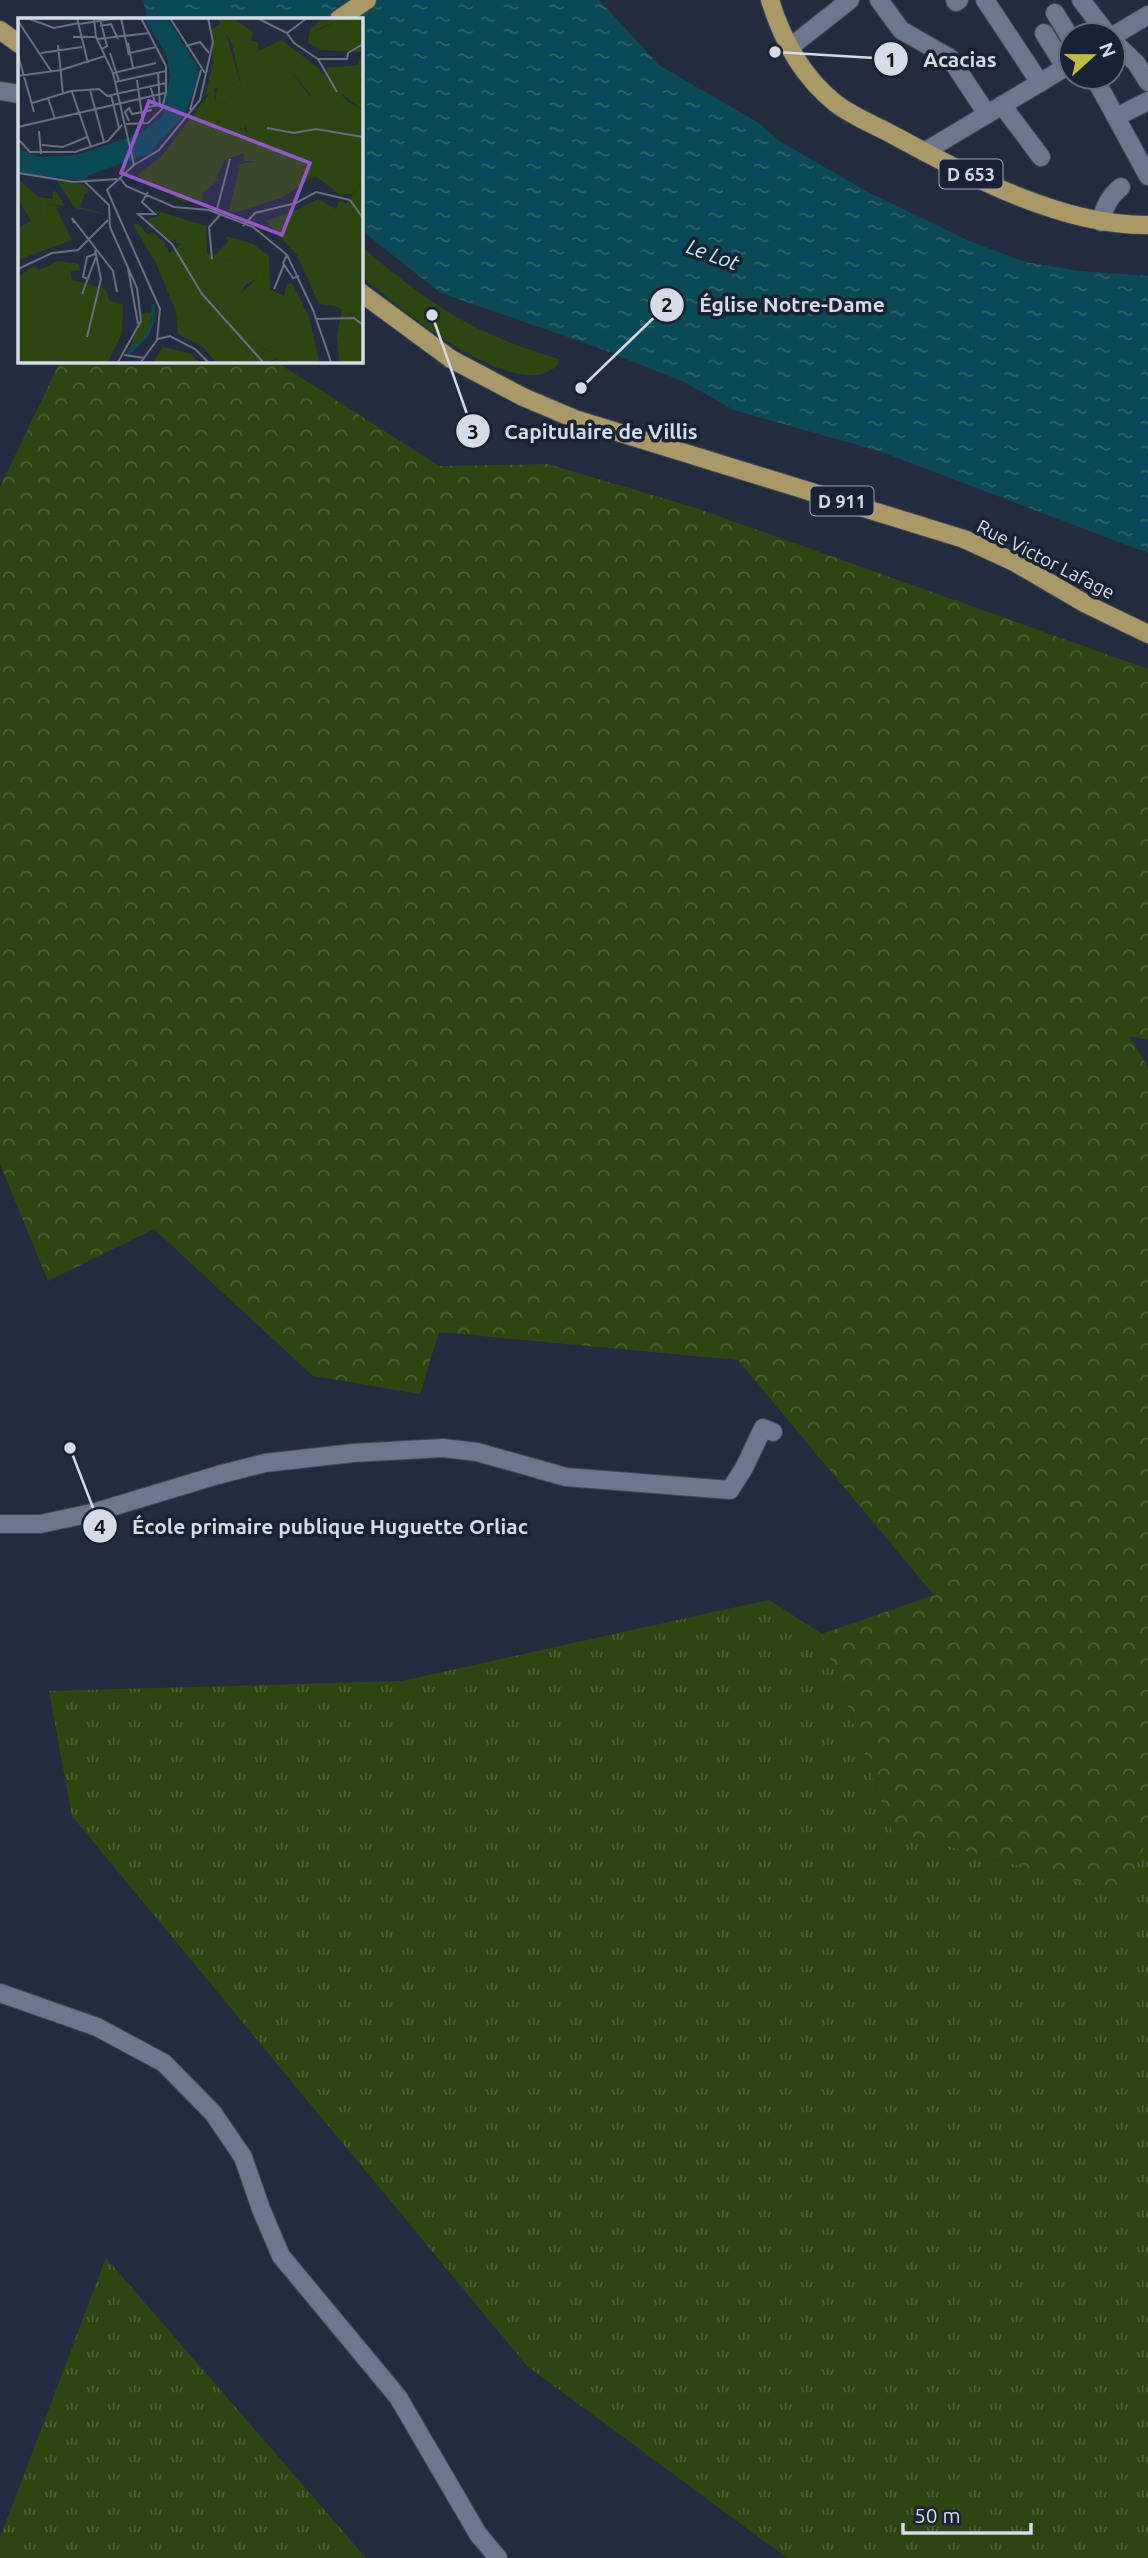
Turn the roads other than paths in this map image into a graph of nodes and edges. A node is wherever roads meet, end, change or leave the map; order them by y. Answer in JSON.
{"nodes":[{"id":1,"x":367,"y":0,"type":"edge"},
{"id":2,"x":770,"y":0,"type":"edge"},
{"id":3,"x":850,"y":0,"type":"edge"},
{"id":4,"x":879,"y":0,"type":"edge"},
{"id":5,"x":985,"y":0,"type":"edge"},
{"id":6,"x":1081,"y":0,"type":"edge"},
{"id":7,"x":1055,"y":13,"type":"dead end"},
{"id":8,"x":1148,"y":15,"type":"edge"},
{"id":9,"x":340,"y":18,"type":"edge"},
{"id":10,"x":1060,"y":21,"type":"edge"},
{"id":11,"x":1098,"y":21,"type":"edge"},
{"id":12,"x":1127,"y":27,"type":"edge"},
{"id":13,"x":0,"y":30,"type":"edge"},
{"id":14,"x":1044,"y":33,"type":"dead end"},
{"id":15,"x":18,"y":43,"type":"edge"},
{"id":16,"x":789,"y":48,"type":"junction"},
{"id":17,"x":1057,"y":51,"type":"edge"},
{"id":18,"x":1127,"y":54,"type":"edge"},
{"id":19,"x":1057,"y":73,"type":"edge"},
{"id":20,"x":1148,"y":82,"type":"edge"},
{"id":21,"x":1040,"y":83,"type":"junction"},
{"id":22,"x":0,"y":91,"type":"edge"},
{"id":23,"x":1102,"y":91,"type":"edge"},
{"id":24,"x":18,"y":94,"type":"edge"},
{"id":25,"x":1148,"y":102,"type":"edge"},
{"id":26,"x":995,"y":110,"type":"junction"},
{"id":27,"x":1116,"y":117,"type":"junction"},
{"id":28,"x":924,"y":152,"type":"junction"},
{"id":29,"x":1041,"y":157,"type":"dead end"},
{"id":30,"x":1147,"y":176,"type":"edge"},
{"id":31,"x":1121,"y":187,"type":"dead end"},
{"id":32,"x":1101,"y":222,"type":"junction"},
{"id":33,"x":1148,"y":225,"type":"edge"},
{"id":34,"x":362,"y":293,"type":"edge"},
{"id":35,"x":1148,"y":634,"type":"edge"},
{"id":36,"x":773,"y":1432,"type":"dead end"},
{"id":37,"x":0,"y":1524,"type":"edge"},
{"id":38,"x":0,"y":1993,"type":"edge"},
{"id":39,"x":498,"y":2558,"type":"edge"}],
"edges":[{"from":1,"to":9,"type":"main road"},
{"from":2,"to":16,"type":"main road","number":"D 653"},
{"from":3,"to":16,"type":"street"},
{"from":4,"to":26,"type":"street"},
{"from":5,"to":21,"type":"street"},
{"from":6,"to":11,"type":"street"},
{"from":7,"to":10,"type":"street"},
{"from":8,"to":12,"type":"street"},
{"from":13,"to":15,"type":"main road"},
{"from":14,"to":17,"type":"street"},
{"from":16,"to":28,"type":"main road","number":"D 653"},
{"from":18,"to":20,"type":"street"},
{"from":19,"to":21,"type":"street"},
{"from":21,"to":26,"type":"street"},
{"from":22,"to":24,"type":"street"},
{"from":23,"to":27,"type":"street"},
{"from":25,"to":27,"type":"street"},
{"from":26,"to":28,"type":"street"},
{"from":26,"to":29,"type":"street"},
{"from":27,"to":30,"type":"street"},
{"from":28,"to":32,"type":"main road","number":"D 653"},
{"from":31,"to":32,"type":"street"},
{"from":32,"to":33,"type":"main road","number":"D 653"},
{"from":34,"to":35,"type":"main road","name":"Rue Victor Lafage","number":"D 911"},
{"from":36,"to":37,"type":"street"},
{"from":38,"to":39,"type":"street"}]}
